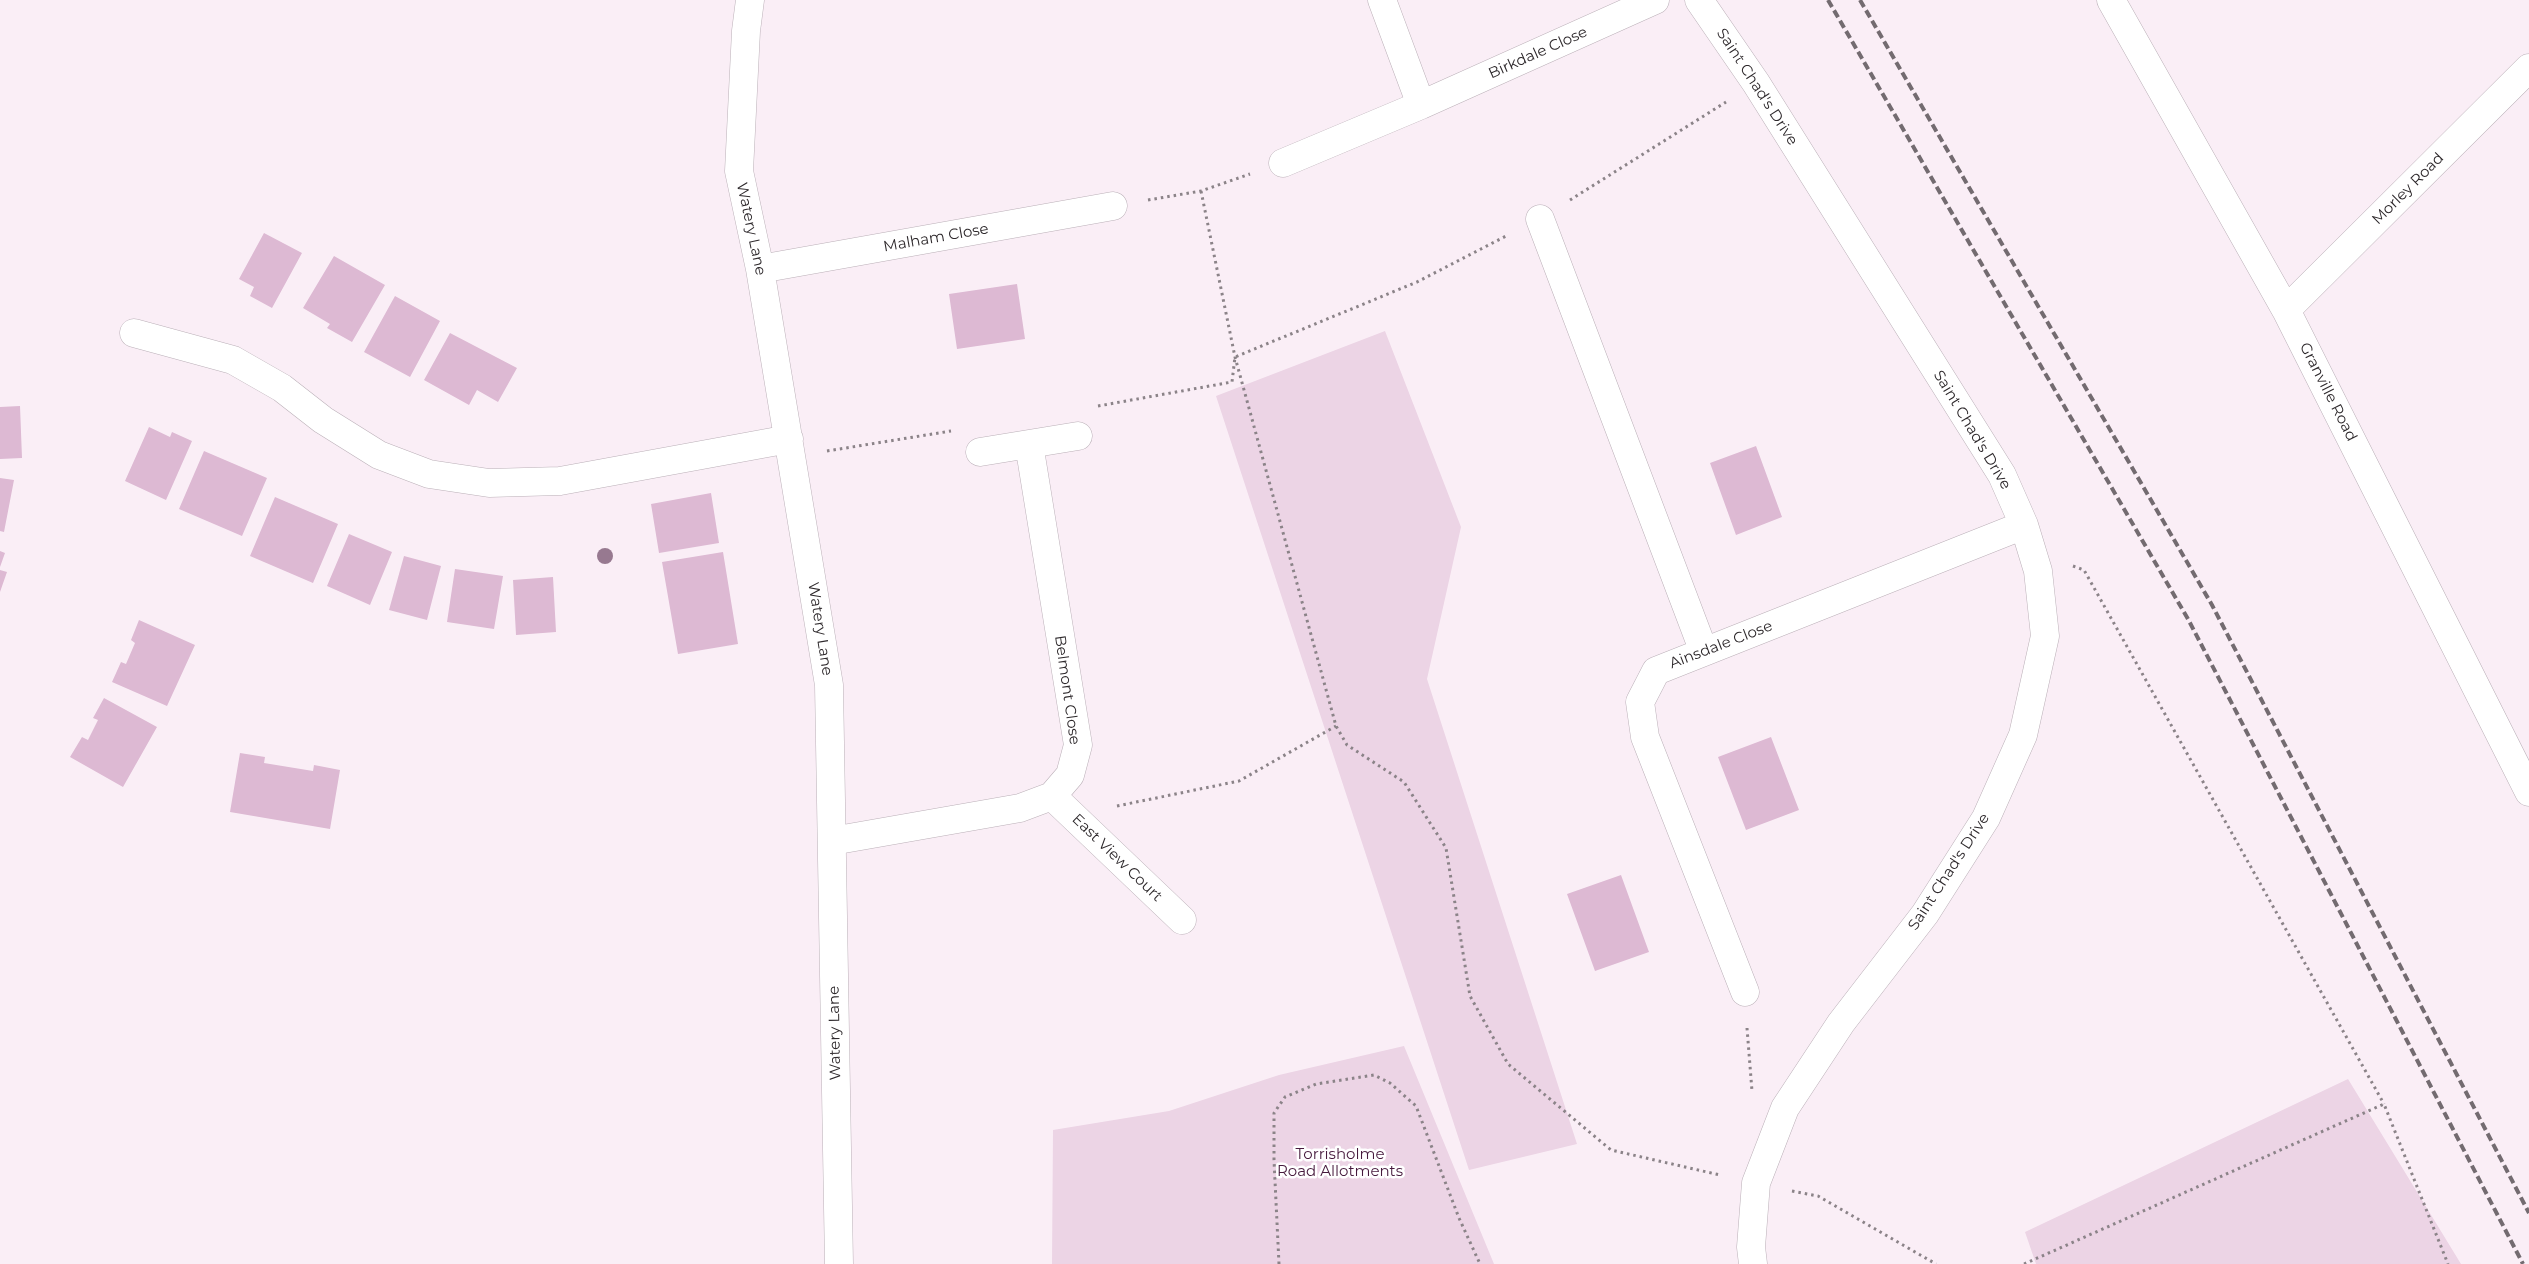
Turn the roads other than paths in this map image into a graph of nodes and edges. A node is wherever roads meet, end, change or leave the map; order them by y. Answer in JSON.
{"nodes":[{"id":1,"x":750,"y":0,"type":"edge"},
{"id":2,"x":1382,"y":0,"type":"edge"},
{"id":3,"x":1655,"y":0,"type":"edge"},
{"id":4,"x":1699,"y":0,"type":"edge"},
{"id":5,"x":2110,"y":0,"type":"edge"},
{"id":6,"x":2529,"y":68,"type":"edge"},
{"id":7,"x":1421,"y":105,"type":"junction"},
{"id":8,"x":1283,"y":163,"type":"road end"},
{"id":9,"x":1113,"y":206,"type":"road end"},
{"id":10,"x":1540,"y":219,"type":"road end"},
{"id":11,"x":760,"y":269,"type":"junction"},
{"id":12,"x":2286,"y":310,"type":"junction"},
{"id":13,"x":134,"y":333,"type":"dead end"},
{"id":14,"x":1078,"y":436,"type":"dead end"},
{"id":15,"x":789,"y":439,"type":"junction"},
{"id":16,"x":1028,"y":444,"type":"junction"},
{"id":17,"x":980,"y":452,"type":"dead end"},
{"id":18,"x":2027,"y":536,"type":"junction"},
{"id":19,"x":1704,"y":652,"type":"junction"},
{"id":20,"x":2529,"y":792,"type":"edge"},
{"id":21,"x":1052,"y":796,"type":"junction"},
{"id":22,"x":832,"y":841,"type":"junction"},
{"id":23,"x":1182,"y":920,"type":"dead end"},
{"id":24,"x":1745,"y":992,"type":"road end"},
{"id":25,"x":838,"y":1264,"type":"edge"},
{"id":26,"x":1753,"y":1264,"type":"edge"}],
"edges":[{"from":1,"to":11,"type":"street","name":"Watery Lane"},
{"from":2,"to":7,"type":"street"},
{"from":3,"to":7,"type":"street","name":"Birkdale Close"},
{"from":4,"to":18,"type":"street","name":"Saint Chad's Drive"},
{"from":5,"to":12,"type":"street","name":"Granville Road"},
{"from":6,"to":12,"type":"street","name":"Morley Road"},
{"from":7,"to":8,"type":"street","name":"Birkdale Close"},
{"from":9,"to":11,"type":"street","name":"Malham Close"},
{"from":10,"to":19,"type":"street"},
{"from":11,"to":15,"type":"street","name":"Watery Lane"},
{"from":12,"to":20,"type":"street","name":"Granville Road"},
{"from":13,"to":15,"type":"street"},
{"from":14,"to":16,"type":"street"},
{"from":15,"to":22,"type":"street","name":"Watery Lane"},
{"from":16,"to":17,"type":"street"},
{"from":16,"to":21,"type":"street","name":"Belmont Close"},
{"from":18,"to":19,"type":"street","name":"Ainsdale Close"},
{"from":18,"to":26,"type":"street","name":"Saint Chad's Drive"},
{"from":19,"to":24,"type":"street","name":"Ainsdale Close"},
{"from":21,"to":22,"type":"street","name":"Belmont Close"},
{"from":21,"to":23,"type":"street","name":"East View Court"},
{"from":22,"to":25,"type":"street","name":"Watery Lane"}]}
